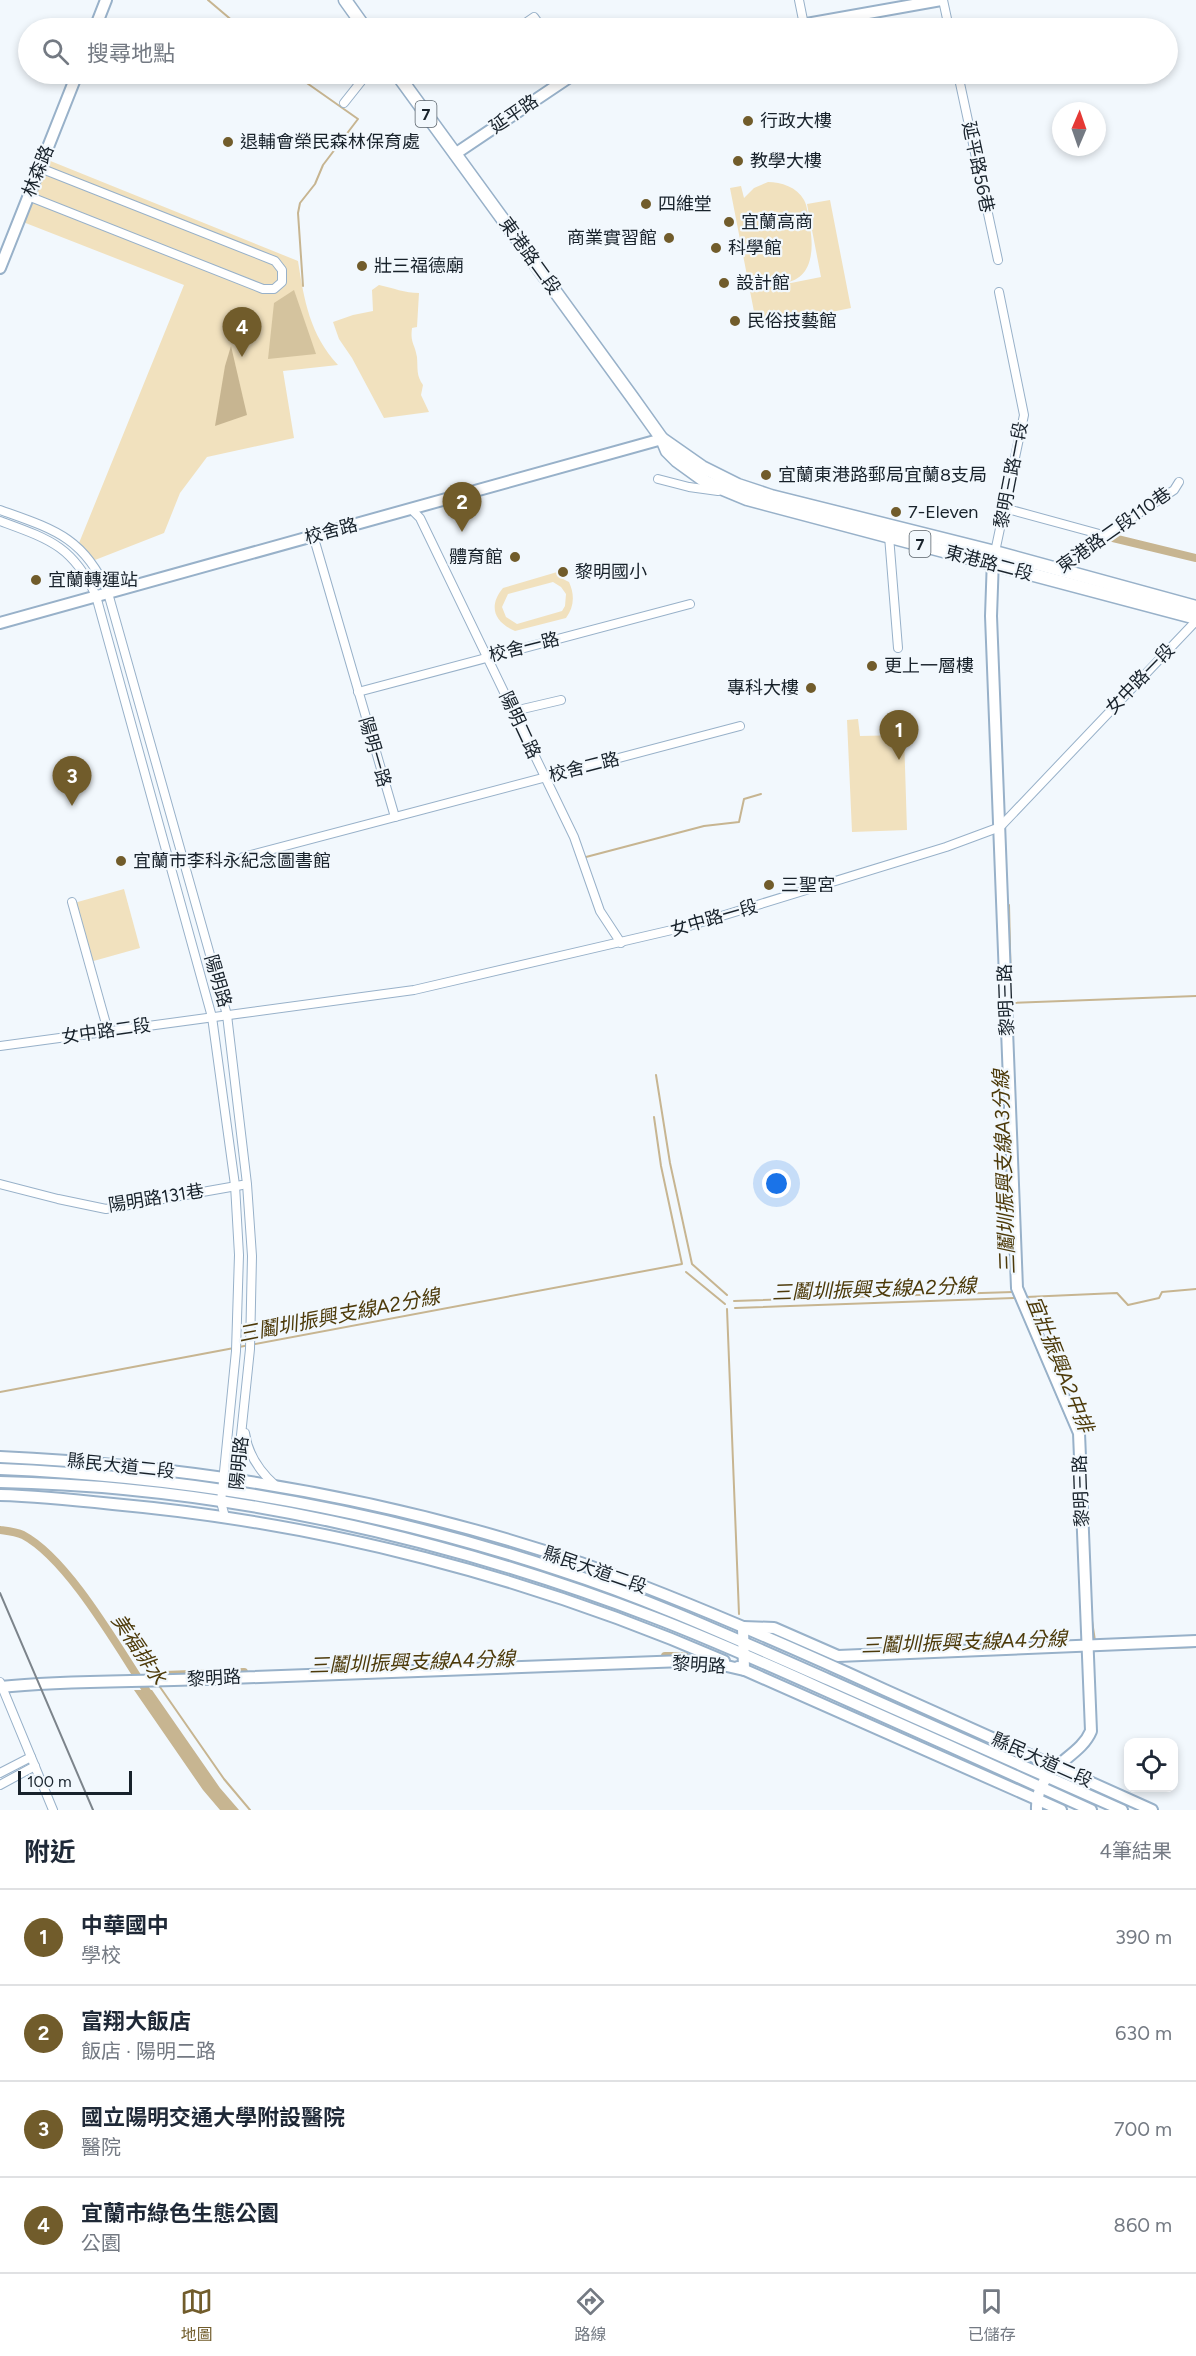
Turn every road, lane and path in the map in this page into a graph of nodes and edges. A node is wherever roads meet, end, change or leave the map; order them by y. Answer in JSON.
{"nodes":[{"id":1,"x":106,"y":0,"type":"edge"},
{"id":2,"x":345,"y":0,"type":"edge"},
{"id":3,"x":799,"y":0,"type":"edge"},
{"id":4,"x":942,"y":0,"type":"edge"},
{"id":5,"x":99,"y":18,"type":"edge"},
{"id":6,"x":358,"y":18,"type":"edge"},
{"id":7,"x":803,"y":18,"type":"edge"},
{"id":8,"x":843,"y":18,"type":"edge"},
{"id":9,"x":946,"y":18,"type":"edge"},
{"id":10,"x":73,"y":84,"type":"edge"},
{"id":11,"x":359,"y":84,"type":"edge"},
{"id":12,"x":405,"y":84,"type":"edge"},
{"id":13,"x":559,"y":84,"type":"edge"},
{"id":14,"x":960,"y":84,"type":"edge"},
{"id":15,"x":344,"y":103,"type":"dead end"},
{"id":16,"x":455,"y":154,"type":"junction"},
{"id":17,"x":39,"y":168,"type":"junction"},
{"id":18,"x":28,"y":196,"type":"junction"},
{"id":19,"x":998,"y":260,"type":"dead end"},
{"id":20,"x":0,"y":268,"type":"edge"},
{"id":21,"x":999,"y":292,"type":"dead end"},
{"id":22,"x":662,"y":439,"type":"junction"},
{"id":23,"x":658,"y":479,"type":"dead end"},
{"id":24,"x":1179,"y":482,"type":"dead end"},
{"id":25,"x":730,"y":493,"type":"junction"},
{"id":26,"x":1004,"y":508,"type":"junction"},
{"id":27,"x":0,"y":510,"type":"edge"},
{"id":28,"x":412,"y":510,"type":"junction"},
{"id":29,"x":0,"y":521,"type":"edge"},
{"id":30,"x":1103,"y":535,"type":"junction"},
{"id":31,"x":313,"y":536,"type":"junction"},
{"id":32,"x":889,"y":536,"type":"junction"},
{"id":33,"x":993,"y":558,"type":"junction"},
{"id":34,"x":1053,"y":574,"type":"junction"},
{"id":35,"x":108,"y":593,"type":"junction"},
{"id":36,"x":96,"y":596,"type":"junction"},
{"id":37,"x":690,"y":604,"type":"dead end"},
{"id":38,"x":1196,"y":607,"type":"edge"},
{"id":39,"x":1196,"y":620,"type":"edge"},
{"id":40,"x":0,"y":623,"type":"edge"},
{"id":41,"x":898,"y":648,"type":"dead end"},
{"id":42,"x":488,"y":656,"type":"junction"},
{"id":43,"x":358,"y":692,"type":"junction"},
{"id":44,"x":561,"y":700,"type":"dead end"},
{"id":45,"x":514,"y":711,"type":"junction"},
{"id":46,"x":740,"y":726,"type":"dead end"},
{"id":47,"x":544,"y":777,"type":"junction"},
{"id":48,"x":394,"y":818,"type":"junction"},
{"id":49,"x":1000,"y":827,"type":"junction"},
{"id":50,"x":243,"y":857,"type":"dead end"},
{"id":51,"x":72,"y":902,"type":"dead end"},
{"id":52,"x":621,"y":942,"type":"junction"},
{"id":53,"x":227,"y":1015,"type":"junction"},
{"id":54,"x":212,"y":1017,"type":"junction"},
{"id":55,"x":108,"y":1031,"type":"junction"},
{"id":56,"x":0,"y":1046,"type":"edge"},
{"id":57,"x":0,"y":1184,"type":"edge"},
{"id":58,"x":238,"y":1185,"type":"junction"},
{"id":59,"x":245,"y":1413,"type":"junction"},
{"id":60,"x":0,"y":1457,"type":"edge"},
{"id":61,"x":0,"y":1469,"type":"edge"},
{"id":62,"x":0,"y":1482,"type":"edge"},
{"id":63,"x":223,"y":1484,"type":"junction"},
{"id":64,"x":236,"y":1486,"type":"junction"},
{"id":65,"x":276,"y":1486,"type":"junction"},
{"id":66,"x":0,"y":1495,"type":"edge"},
{"id":67,"x":221,"y":1502,"type":"junction"},
{"id":68,"x":234,"y":1504,"type":"junction"},
{"id":69,"x":225,"y":1517,"type":"junction"},
{"id":70,"x":452,"y":1525,"type":"junction"},
{"id":71,"x":453,"y":1538,"type":"junction"},
{"id":72,"x":743,"y":1627,"type":"junction"},
{"id":73,"x":1196,"y":1641,"type":"edge"},
{"id":74,"x":744,"y":1642,"type":"junction"},
{"id":75,"x":1088,"y":1645,"type":"junction"},
{"id":76,"x":689,"y":1646,"type":"junction"},
{"id":77,"x":744,"y":1654,"type":"junction"},
{"id":78,"x":838,"y":1656,"type":"junction"},
{"id":79,"x":684,"y":1661,"type":"junction"},
{"id":80,"x":838,"y":1668,"type":"junction"},
{"id":81,"x":744,"y":1670,"type":"junction"},
{"id":82,"x":1,"y":1685,"type":"edge"},
{"id":83,"x":31,"y":1757,"type":"junction"},
{"id":84,"x":35,"y":1766,"type":"junction"},
{"id":85,"x":1055,"y":1766,"type":"junction"},
{"id":86,"x":0,"y":1773,"type":"edge"},
{"id":87,"x":1048,"y":1777,"type":"junction"},
{"id":88,"x":0,"y":1785,"type":"edge"},
{"id":89,"x":1042,"y":1788,"type":"junction"},
{"id":90,"x":1037,"y":1804,"type":"edge"},
{"id":91,"x":53,"y":1810,"type":"edge"},
{"id":92,"x":1061,"y":1810,"type":"edge"},
{"id":93,"x":1091,"y":1810,"type":"edge"},
{"id":94,"x":1122,"y":1810,"type":"edge"},
{"id":95,"x":1152,"y":1810,"type":"edge"}],
"edges":[{"from":1,"to":5,"type":"street"},
{"from":2,"to":6,"type":"main road"},
{"from":3,"to":7,"type":"street"},
{"from":4,"to":8,"type":"street"},
{"from":4,"to":9,"type":"street"},
{"from":10,"to":17,"type":"street","name":"林森路"},
{"from":11,"to":15,"type":"street"},
{"from":12,"to":16,"type":"main road","name":"東港路二段","number":"7"},
{"from":13,"to":16,"type":"street","name":"延平路"},
{"from":14,"to":19,"type":"street","name":"延平路56巷"},
{"from":16,"to":22,"type":"main road","name":"東港路二段","number":"7"},
{"from":17,"to":18,"type":"street","name":"林森路"},
{"from":17,"to":18,"type":"street"},
{"from":18,"to":20,"type":"street","name":"林森路"},
{"from":21,"to":26,"type":"street","name":"黎明三路一段"},
{"from":22,"to":25,"type":"main road","name":"東港路二段","number":"7"},
{"from":22,"to":28,"type":"street","name":"校舍路"},
{"from":22,"to":33,"type":"main road","name":"東港路二段","number":"7"},
{"from":23,"to":25,"type":"street"},
{"from":24,"to":30,"type":"street","name":"東港路二段110巷"},
{"from":25,"to":32,"type":"main road","name":"東港路二段","number":"7"},
{"from":26,"to":30,"type":"street"},
{"from":26,"to":33,"type":"street","name":"黎明三路一段"},
{"from":27,"to":35,"type":"street","name":"陽明路"},
{"from":28,"to":31,"type":"street","name":"校舍路"},
{"from":28,"to":42,"type":"street","name":"陽明二路"},
{"from":29,"to":36,"type":"street","name":"陽明路"},
{"from":30,"to":34,"type":"street","name":"東港路二段110巷"},
{"from":31,"to":35,"type":"street","name":"校舍路"},
{"from":31,"to":43,"type":"street","name":"陽明一路"},
{"from":32,"to":33,"type":"main road","name":"東港路二段","number":"7"},
{"from":32,"to":41,"type":"street"},
{"from":33,"to":34,"type":"main road","name":"東港路二段","number":"7"},
{"from":33,"to":49,"type":"street","name":"黎明三路"},
{"from":34,"to":38,"type":"main road","name":"東港路二段","number":"7"},
{"from":34,"to":39,"type":"main road","name":"東港路二段","number":"7"},
{"from":35,"to":36,"type":"street","name":"校舍路"},
{"from":35,"to":53,"type":"street","name":"陽明路"},
{"from":36,"to":40,"type":"street","name":"校舍路"},
{"from":36,"to":54,"type":"street","name":"陽明路"},
{"from":37,"to":42,"type":"street","name":"校舍一路"},
{"from":39,"to":49,"type":"street","name":"女中路一段"},
{"from":42,"to":43,"type":"street","name":"校舍一路"},
{"from":42,"to":45,"type":"street","name":"陽明二路"},
{"from":43,"to":48,"type":"street","name":"陽明一路"},
{"from":44,"to":45,"type":"street"},
{"from":45,"to":47,"type":"street","name":"陽明二路"},
{"from":46,"to":47,"type":"street","name":"校舍二路"},
{"from":47,"to":48,"type":"street","name":"校舍二路"},
{"from":47,"to":52,"type":"street","name":"陽明二路"},
{"from":48,"to":50,"type":"street"},
{"from":49,"to":52,"type":"street","name":"女中路一段"},
{"from":49,"to":75,"type":"street","name":"黎明三路"},
{"from":51,"to":55,"type":"street"},
{"from":52,"to":53,"type":"street","name":"女中路一段"},
{"from":53,"to":54,"type":"street","name":"女中路一段"},
{"from":53,"to":59,"type":"street","name":"陽明路"},
{"from":54,"to":55,"type":"street","name":"女中路二段"},
{"from":54,"to":58,"type":"street","name":"陽明路"},
{"from":55,"to":56,"type":"street","name":"女中路二段"},
{"from":57,"to":58,"type":"street","name":"陽明路131巷"},
{"from":58,"to":63,"type":"street","name":"陽明路"},
{"from":59,"to":64,"type":"street","name":"陽明路"},
{"from":59,"to":65,"type":"street"},
{"from":60,"to":63,"type":"street","name":"縣民大道二段"},
{"from":61,"to":63,"type":"street","name":"縣民大道二段"},
{"from":62,"to":67,"type":"street","name":"縣民大道二段"},
{"from":63,"to":64,"type":"street","name":"縣民大道二段"},
{"from":63,"to":67,"type":"street","name":"陽明路"},
{"from":64,"to":65,"type":"street","name":"縣民大道二段"},
{"from":64,"to":68,"type":"street","name":"陽明路"},
{"from":64,"to":71,"type":"street","name":"縣民大道二段"},
{"from":65,"to":70,"type":"street","name":"縣民大道二段"},
{"from":66,"to":69,"type":"street","name":"縣民大道二段"},
{"from":67,"to":68,"type":"street","name":"縣民大道二段"},
{"from":67,"to":69,"type":"street","name":"陽明路"},
{"from":68,"to":69,"type":"street","name":"陽明路"},
{"from":68,"to":77,"type":"street","name":"縣民大道二段"},
{"from":69,"to":76,"type":"street","name":"縣民大道二段"},
{"from":70,"to":71,"type":"street"},
{"from":70,"to":72,"type":"street","name":"縣民大道二段"},
{"from":71,"to":74,"type":"street","name":"縣民大道二段"},
{"from":72,"to":74,"type":"street","name":"黎明路"},
{"from":72,"to":78,"type":"street"},
{"from":72,"to":80,"type":"street","name":"縣民大道二段"},
{"from":73,"to":75,"type":"street"},
{"from":74,"to":77,"type":"street","name":"黎明路"},
{"from":74,"to":87,"type":"street","name":"縣民大道二段"},
{"from":75,"to":78,"type":"street"},
{"from":75,"to":85,"type":"street","name":"黎明三路"},
{"from":76,"to":79,"type":"street"},
{"from":76,"to":81,"type":"street","name":"縣民大道二段"},
{"from":77,"to":81,"type":"street","name":"黎明路"},
{"from":77,"to":89,"type":"street","name":"縣民大道二段"},
{"from":78,"to":80,"type":"street"},
{"from":79,"to":81,"type":"street","name":"黎明路"},
{"from":79,"to":82,"type":"street","name":"黎明路"},
{"from":80,"to":85,"type":"street","name":"縣民大道二段"},
{"from":81,"to":90,"type":"street","name":"縣民大道二段"},
{"from":82,"to":83,"type":"street"},
{"from":83,"to":84,"type":"street"},
{"from":83,"to":86,"type":"street"},
{"from":84,"to":88,"type":"street"},
{"from":84,"to":91,"type":"street"},
{"from":85,"to":87,"type":"street","name":"黎明三路"},
{"from":85,"to":95,"type":"street","name":"縣民大道二段"},
{"from":87,"to":89,"type":"street","name":"黎明三路"},
{"from":87,"to":94,"type":"street","name":"縣民大道二段"},
{"from":89,"to":90,"type":"street","name":"黎明三路"},
{"from":89,"to":93,"type":"street","name":"縣民大道二段"},
{"from":90,"to":92,"type":"street","name":"縣民大道二段"}]}
